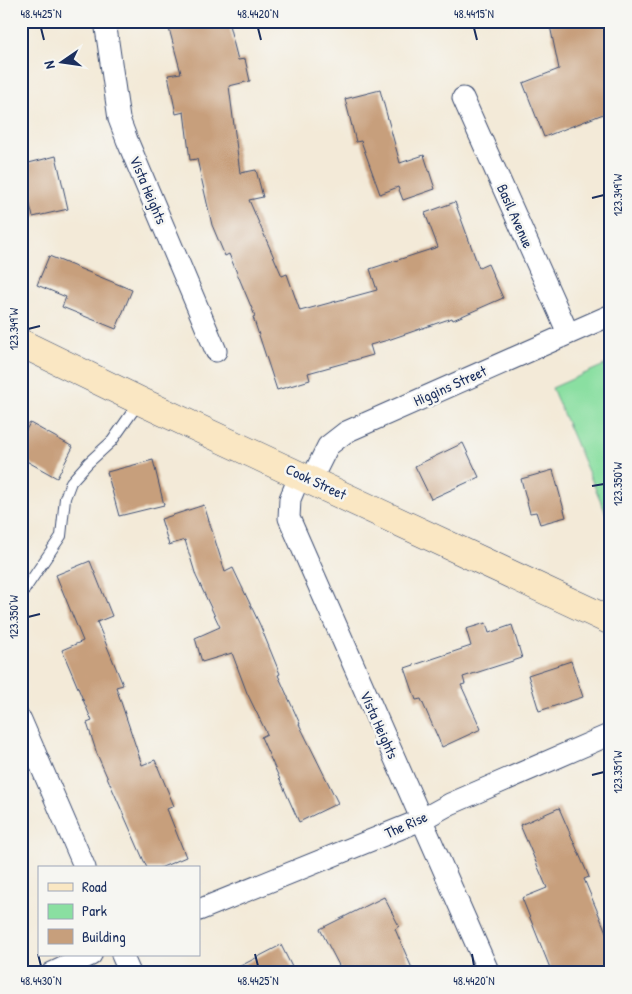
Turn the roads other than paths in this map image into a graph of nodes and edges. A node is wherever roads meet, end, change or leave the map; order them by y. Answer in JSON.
{"nodes":[{"id":1,"x":105,"y":21,"type":"edge"},
{"id":2,"x":463,"y":98,"type":"dead end"},
{"id":3,"x":611,"y":315,"type":"edge"},
{"id":4,"x":568,"y":333,"type":"junction"},
{"id":5,"x":21,"y":343,"type":"edge"},
{"id":6,"x":216,"y":351,"type":"dead end"},
{"id":7,"x":140,"y":400,"type":"junction"},
{"id":8,"x":306,"y":478,"type":"junction"},
{"id":9,"x":21,"y":595,"type":"edge"},
{"id":10,"x":611,"y":621,"type":"edge"},
{"id":11,"x":21,"y":720,"type":"edge"},
{"id":12,"x":611,"y":734,"type":"edge"},
{"id":13,"x":421,"y":820,"type":"junction"},
{"id":14,"x":84,"y":866,"type":"edge"},
{"id":15,"x":200,"y":910,"type":"edge"},
{"id":16,"x":89,"y":956,"type":"edge"},
{"id":17,"x":122,"y":956,"type":"edge"},
{"id":18,"x":52,"y":973,"type":"edge"},
{"id":19,"x":130,"y":973,"type":"edge"},
{"id":20,"x":489,"y":973,"type":"edge"}],
"edges":[{"from":1,"to":6,"type":"street","name":"Vista Heights"},
{"from":2,"to":4,"type":"street","name":"Basil Avenue"},
{"from":3,"to":4,"type":"street","name":"Higgins Street"},
{"from":4,"to":8,"type":"street","name":"Higgins Street"},
{"from":5,"to":7,"type":"main road","name":"Cook Street"},
{"from":7,"to":8,"type":"main road","name":"Cook Street"},
{"from":7,"to":9,"type":"lane"},
{"from":8,"to":10,"type":"main road","name":"Cook Street"},
{"from":8,"to":13,"type":"street","name":"Vista Heights"},
{"from":11,"to":14,"type":"street"},
{"from":12,"to":13,"type":"street","name":"The Rise"},
{"from":13,"to":15,"type":"street","name":"The Rise"},
{"from":13,"to":20,"type":"street","name":"Vista Heights"},
{"from":16,"to":18,"type":"street"},
{"from":17,"to":19,"type":"street"}]}
